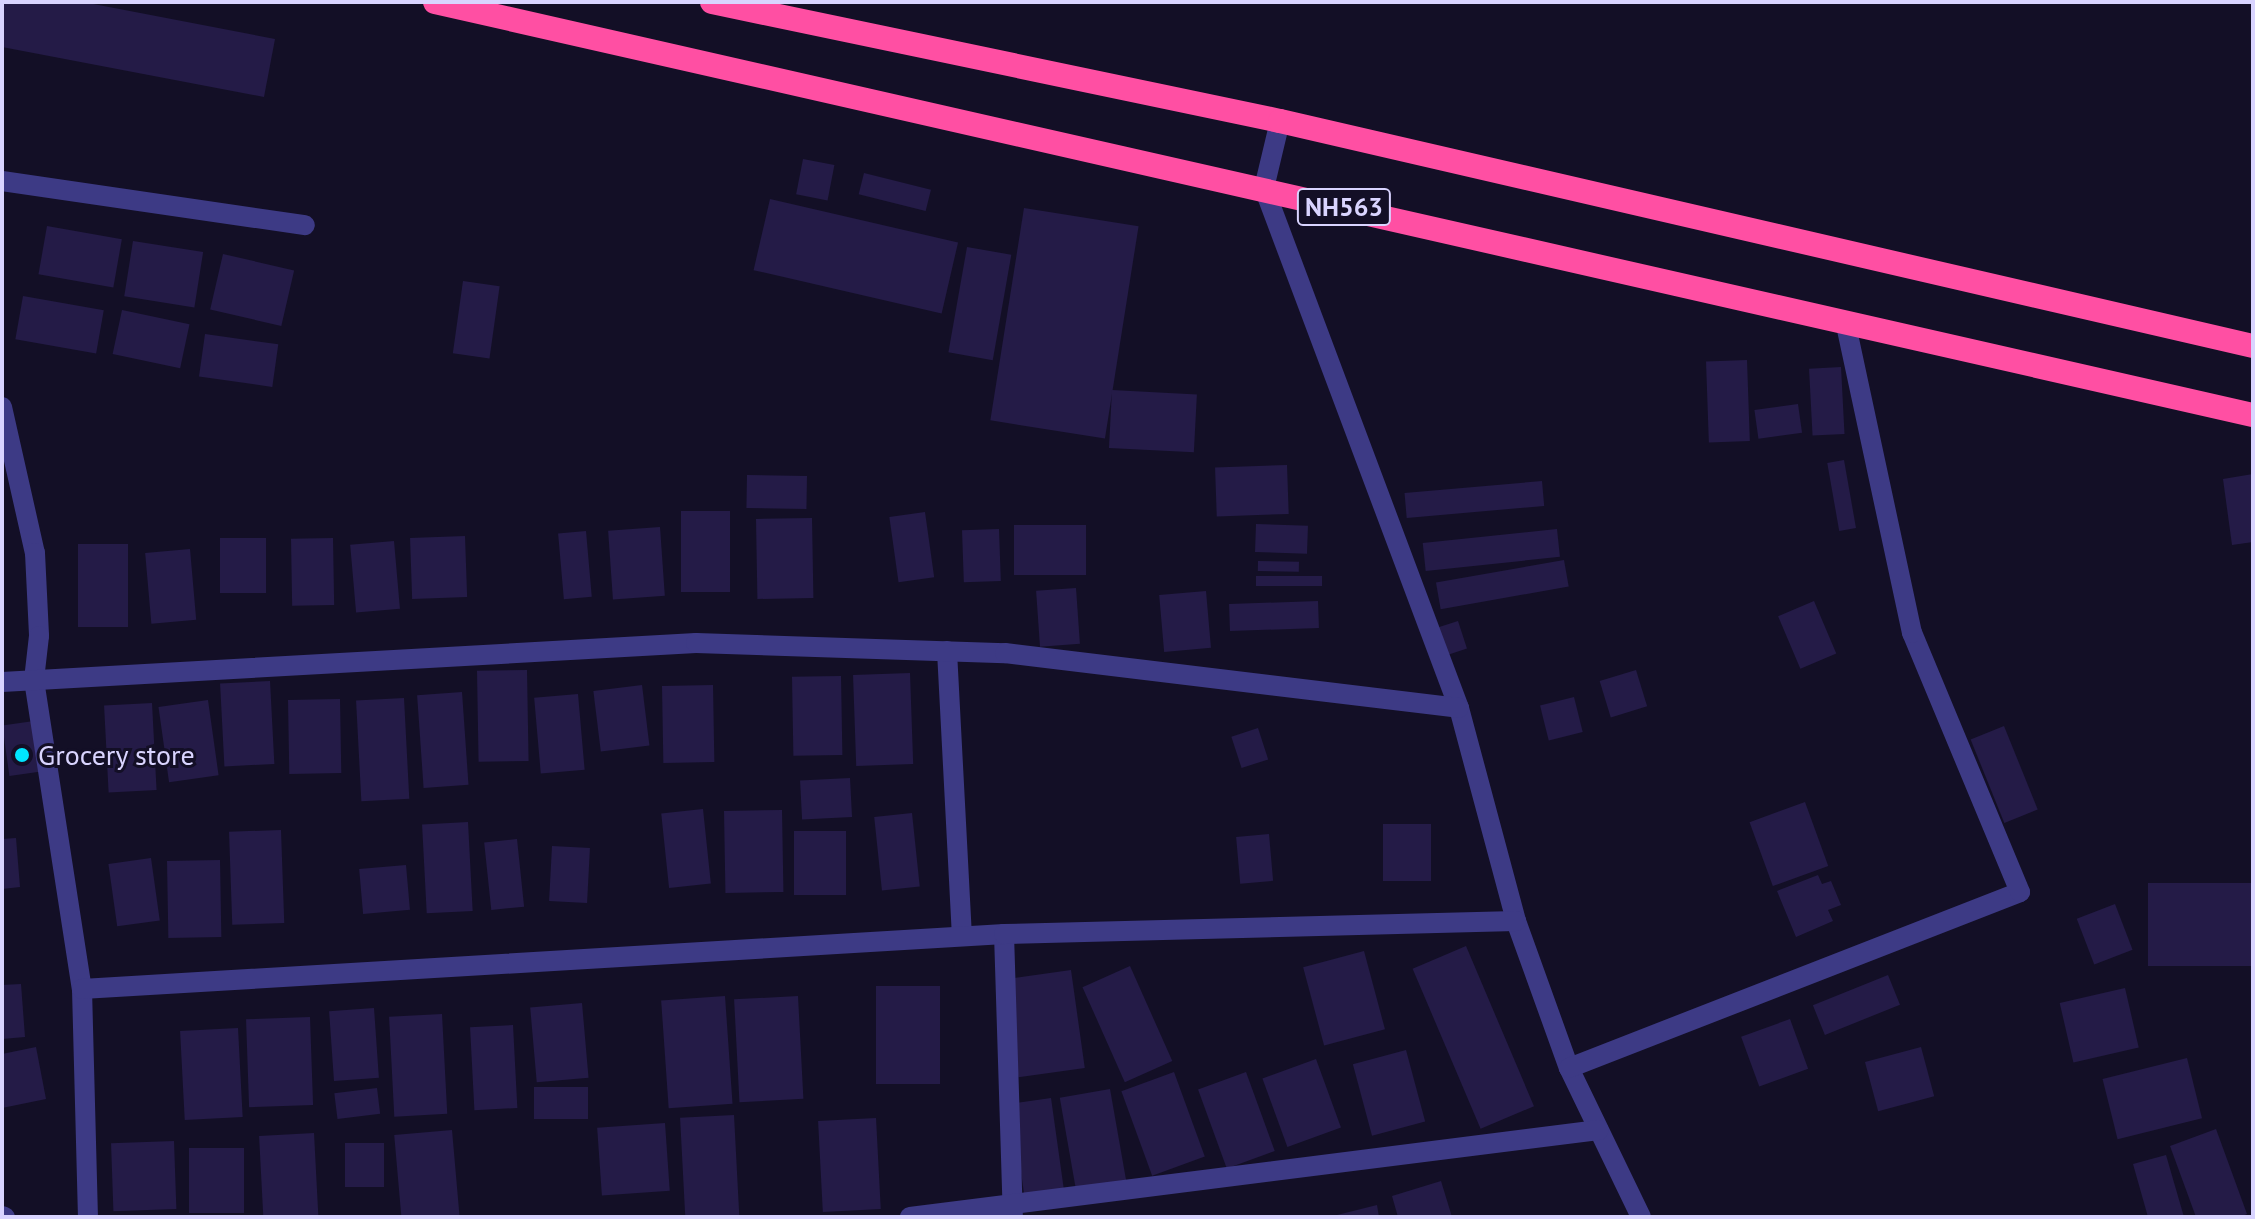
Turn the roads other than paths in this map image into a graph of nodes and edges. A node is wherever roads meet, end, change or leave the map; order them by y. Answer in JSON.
{"nodes":[{"id":1,"x":435,"y":2,"type":"edge"},
{"id":2,"x":712,"y":2,"type":"edge"},
{"id":3,"x":1280,"y":121,"type":"junction"},
{"id":4,"x":2,"y":181,"type":"edge"},
{"id":5,"x":1264,"y":188,"type":"junction"},
{"id":6,"x":305,"y":225,"type":"dead end"},
{"id":7,"x":1846,"y":325,"type":"junction"},
{"id":8,"x":2253,"y":346,"type":"edge"},
{"id":9,"x":2,"y":407,"type":"edge"},
{"id":10,"x":2253,"y":415,"type":"edge"},
{"id":11,"x":947,"y":651,"type":"junction"},
{"id":12,"x":34,"y":680,"type":"junction"},
{"id":13,"x":2,"y":682,"type":"edge"},
{"id":14,"x":1459,"y":708,"type":"junction"},
{"id":15,"x":1516,"y":921,"type":"junction"},
{"id":16,"x":1004,"y":934,"type":"junction"},
{"id":17,"x":962,"y":936,"type":"junction"},
{"id":18,"x":82,"y":989,"type":"junction"},
{"id":19,"x":1569,"y":1068,"type":"junction"},
{"id":20,"x":1599,"y":1130,"type":"junction"},
{"id":21,"x":1013,"y":1212,"type":"edge"},
{"id":22,"x":88,"y":1217,"type":"edge"},
{"id":23,"x":910,"y":1217,"type":"edge"},
{"id":24,"x":1641,"y":1217,"type":"edge"}],
"edges":[{"from":1,"to":5,"type":"highway","number":"NH563"},
{"from":2,"to":3,"type":"highway","number":"NH563"},
{"from":3,"to":5,"type":"street"},
{"from":3,"to":8,"type":"highway","number":"NH563"},
{"from":4,"to":6,"type":"street"},
{"from":5,"to":7,"type":"highway","number":"NH563"},
{"from":5,"to":14,"type":"street"},
{"from":7,"to":10,"type":"highway","number":"NH563"},
{"from":7,"to":19,"type":"street"},
{"from":9,"to":12,"type":"street"},
{"from":11,"to":12,"type":"street"},
{"from":11,"to":14,"type":"street"},
{"from":11,"to":17,"type":"street"},
{"from":12,"to":13,"type":"street"},
{"from":12,"to":18,"type":"street"},
{"from":14,"to":15,"type":"street"},
{"from":15,"to":16,"type":"street"},
{"from":15,"to":19,"type":"street"},
{"from":16,"to":17,"type":"street"},
{"from":16,"to":21,"type":"street"},
{"from":17,"to":18,"type":"street"},
{"from":18,"to":22,"type":"street"},
{"from":19,"to":20,"type":"street"},
{"from":20,"to":21,"type":"street"},
{"from":20,"to":24,"type":"street"},
{"from":21,"to":23,"type":"street"}]}
